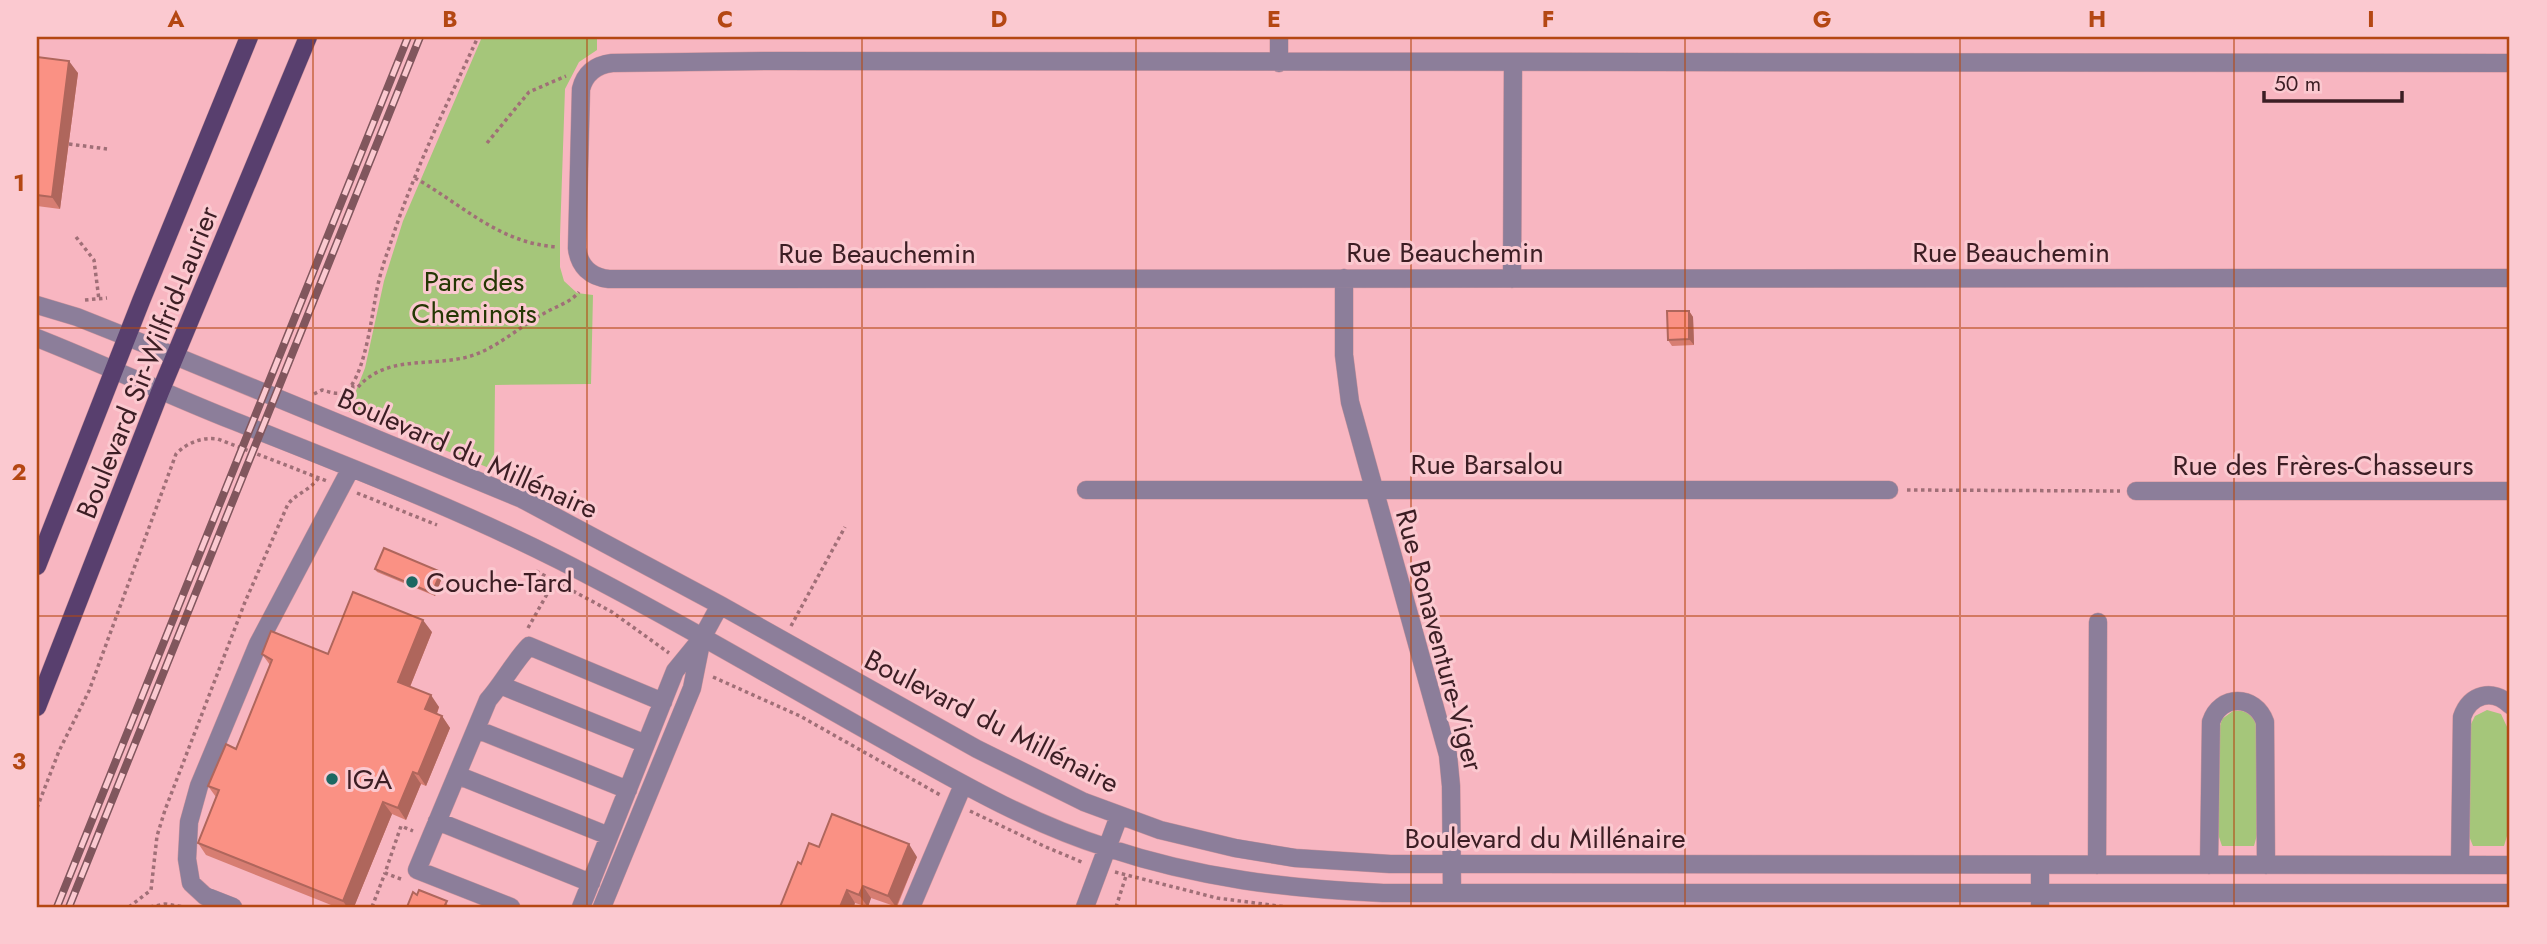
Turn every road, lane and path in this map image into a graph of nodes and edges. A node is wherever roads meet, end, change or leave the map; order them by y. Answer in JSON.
{"nodes":[{"id":1,"x":248,"y":37,"type":"edge"},
{"id":2,"x":308,"y":37,"type":"edge"},
{"id":3,"x":478,"y":37,"type":"edge"},
{"id":4,"x":1279,"y":37,"type":"edge"},
{"id":5,"x":1279,"y":63,"type":"junction"},
{"id":6,"x":2510,"y":63,"type":"edge"},
{"id":7,"x":1513,"y":64,"type":"junction"},
{"id":8,"x":583,"y":72,"type":"junction"},
{"id":9,"x":487,"y":142,"type":"dead end"},
{"id":10,"x":69,"y":144,"type":"dead end"},
{"id":11,"x":107,"y":149,"type":"dead end"},
{"id":12,"x":415,"y":178,"type":"junction"},
{"id":13,"x":76,"y":237,"type":"dead end"},
{"id":14,"x":558,"y":247,"type":"dead end"},
{"id":15,"x":1344,"y":278,"type":"junction"},
{"id":16,"x":2510,"y":278,"type":"edge"},
{"id":17,"x":1512,"y":279,"type":"junction"},
{"id":18,"x":579,"y":292,"type":"dead end"},
{"id":19,"x":99,"y":300,"type":"dead end"},
{"id":20,"x":37,"y":304,"type":"edge"},
{"id":21,"x":127,"y":337,"type":"junction"},
{"id":22,"x":37,"y":338,"type":"edge"},
{"id":23,"x":175,"y":356,"type":"junction"},
{"id":24,"x":113,"y":371,"type":"junction"},
{"id":25,"x":351,"y":387,"type":"junction"},
{"id":26,"x":160,"y":391,"type":"junction"},
{"id":27,"x":312,"y":398,"type":"dead end"},
{"id":28,"x":351,"y":468,"type":"junction"},
{"id":29,"x":1086,"y":489,"type":"dead end"},
{"id":30,"x":1373,"y":490,"type":"junction"},
{"id":31,"x":1889,"y":490,"type":"joint"},
{"id":32,"x":2136,"y":491,"type":"joint"},
{"id":33,"x":2510,"y":491,"type":"edge"},
{"id":34,"x":356,"y":492,"type":"dead end"},
{"id":35,"x":441,"y":527,"type":"dead end"},
{"id":36,"x":845,"y":527,"type":"dead end"},
{"id":37,"x":37,"y":566,"type":"edge"},
{"id":38,"x":527,"y":566,"type":"dead end"},
{"id":39,"x":720,"y":606,"type":"junction"},
{"id":40,"x":2098,"y":622,"type":"dead end"},
{"id":41,"x":702,"y":638,"type":"junction"},
{"id":42,"x":784,"y":640,"type":"junction"},
{"id":43,"x":668,"y":653,"type":"dead end"},
{"id":44,"x":707,"y":674,"type":"dead end"},
{"id":45,"x":500,"y":685,"type":"junction"},
{"id":46,"x":663,"y":702,"type":"junction"},
{"id":47,"x":2510,"y":705,"type":"edge"},
{"id":48,"x":37,"y":707,"type":"edge"},
{"id":49,"x":476,"y":729,"type":"junction"},
{"id":50,"x":646,"y":744,"type":"junction"},
{"id":51,"x":457,"y":775,"type":"junction"},
{"id":52,"x":963,"y":785,"type":"junction"},
{"id":53,"x":628,"y":790,"type":"junction"},
{"id":54,"x":940,"y":795,"type":"dead end"},
{"id":55,"x":37,"y":808,"type":"edge"},
{"id":56,"x":971,"y":812,"type":"dead end"},
{"id":57,"x":1119,"y":816,"type":"junction"},
{"id":58,"x":437,"y":821,"type":"junction"},
{"id":59,"x":610,"y":836,"type":"junction"},
{"id":60,"x":1107,"y":848,"type":"junction"},
{"id":61,"x":1073,"y":859,"type":"dead end"},
{"id":62,"x":2040,"y":864,"type":"junction"},
{"id":63,"x":2097,"y":864,"type":"junction"},
{"id":64,"x":1452,"y":865,"type":"junction"},
{"id":65,"x":2209,"y":865,"type":"junction"},
{"id":66,"x":2266,"y":865,"type":"junction"},
{"id":67,"x":2460,"y":865,"type":"junction"},
{"id":68,"x":2510,"y":865,"type":"edge"},
{"id":69,"x":385,"y":873,"type":"dead end"},
{"id":70,"x":591,"y":883,"type":"junction"},
{"id":71,"x":2510,"y":892,"type":"edge"},
{"id":72,"x":1452,"y":893,"type":"junction"},
{"id":73,"x":1522,"y":900,"type":"edge"},
{"id":74,"x":1801,"y":900,"type":"edge"},
{"id":75,"x":2040,"y":900,"type":"edge"},
{"id":76,"x":2158,"y":900,"type":"edge"},
{"id":77,"x":2219,"y":900,"type":"edge"},
{"id":78,"x":2407,"y":900,"type":"edge"},
{"id":79,"x":2469,"y":900,"type":"edge"},
{"id":80,"x":1253,"y":905,"type":"edge"},
{"id":81,"x":129,"y":907,"type":"edge"},
{"id":82,"x":150,"y":907,"type":"edge"},
{"id":83,"x":185,"y":907,"type":"edge"},
{"id":84,"x":233,"y":907,"type":"edge"},
{"id":85,"x":372,"y":907,"type":"edge"},
{"id":86,"x":511,"y":907,"type":"edge"},
{"id":87,"x":581,"y":907,"type":"edge"},
{"id":88,"x":602,"y":907,"type":"edge"},
{"id":89,"x":911,"y":907,"type":"edge"},
{"id":90,"x":1085,"y":907,"type":"edge"},
{"id":91,"x":1116,"y":907,"type":"edge"},
{"id":92,"x":1286,"y":907,"type":"edge"}],
"edges":[{"from":1,"to":21,"type":"main road","name":"Boulevard Sir-Wilfrid-Laurier"},
{"from":2,"to":23,"type":"main road","name":"Boulevard Sir-Wilfrid-Laurier"},
{"from":3,"to":12,"type":"path"},
{"from":4,"to":5,"type":"street"},
{"from":5,"to":7,"type":"street"},
{"from":5,"to":8,"type":"street"},
{"from":6,"to":7,"type":"street"},
{"from":7,"to":17,"type":"street"},
{"from":8,"to":9,"type":"path"},
{"from":8,"to":15,"type":"street","name":"Rue Beauchemin"},
{"from":10,"to":11,"type":"path"},
{"from":12,"to":14,"type":"path"},
{"from":12,"to":25,"type":"path"},
{"from":13,"to":19,"type":"path"},
{"from":15,"to":17,"type":"street","name":"Rue Beauchemin"},
{"from":15,"to":30,"type":"street","name":"Rue Bonaventure-Viger"},
{"from":16,"to":17,"type":"street","name":"Rue Beauchemin"},
{"from":18,"to":25,"type":"path"},
{"from":20,"to":21,"type":"street","name":"Boulevard du Millénaire"},
{"from":21,"to":23,"type":"street","name":"Boulevard du Millénaire"},
{"from":21,"to":24,"type":"main road","name":"Boulevard Sir-Wilfrid-Laurier"},
{"from":22,"to":24,"type":"street","name":"Boulevard du Millénaire"},
{"from":23,"to":26,"type":"main road","name":"Boulevard Sir-Wilfrid-Laurier"},
{"from":23,"to":39,"type":"street","name":"Boulevard du Millénaire"},
{"from":24,"to":26,"type":"street","name":"Boulevard du Millénaire"},
{"from":24,"to":37,"type":"main road","name":"Boulevard Sir-Wilfrid-Laurier"},
{"from":25,"to":27,"type":"path"},
{"from":26,"to":28,"type":"street","name":"Boulevard du Millénaire"},
{"from":26,"to":48,"type":"main road","name":"Boulevard Sir-Wilfrid-Laurier"},
{"from":28,"to":41,"type":"street","name":"Boulevard du Millénaire"},
{"from":28,"to":84,"type":"street"},
{"from":29,"to":30,"type":"street","name":"Rue Barsalou"},
{"from":30,"to":31,"type":"street","name":"Rue Barsalou"},
{"from":30,"to":64,"type":"street","name":"Rue Bonaventure-Viger"},
{"from":31,"to":32,"type":"path"},
{"from":32,"to":33,"type":"street","name":"Rue des Frères-Chasseurs"},
{"from":34,"to":35,"type":"path"},
{"from":36,"to":42,"type":"path"},
{"from":38,"to":43,"type":"path"},
{"from":39,"to":41,"type":"street"},
{"from":39,"to":42,"type":"street","name":"Boulevard du Millénaire"},
{"from":40,"to":63,"type":"street"},
{"from":41,"to":46,"type":"street"},
{"from":41,"to":52,"type":"street","name":"Boulevard du Millénaire"},
{"from":41,"to":88,"type":"street"},
{"from":42,"to":57,"type":"street","name":"Boulevard du Millénaire"},
{"from":44,"to":54,"type":"path"},
{"from":45,"to":46,"type":"street"},
{"from":45,"to":49,"type":"street"},
{"from":45,"to":50,"type":"street"},
{"from":46,"to":50,"type":"street"},
{"from":47,"to":67,"type":"street"},
{"from":49,"to":51,"type":"street"},
{"from":49,"to":53,"type":"street"},
{"from":50,"to":53,"type":"street"},
{"from":51,"to":58,"type":"street"},
{"from":51,"to":59,"type":"street"},
{"from":52,"to":60,"type":"street","name":"Boulevard du Millénaire"},
{"from":52,"to":89,"type":"street"},
{"from":53,"to":59,"type":"street"},
{"from":55,"to":81,"type":"path"},
{"from":56,"to":61,"type":"path"},
{"from":57,"to":60,"type":"street"},
{"from":57,"to":64,"type":"street","name":"Boulevard du Millénaire"},
{"from":58,"to":70,"type":"street"},
{"from":58,"to":86,"type":"street"},
{"from":59,"to":70,"type":"street"},
{"from":60,"to":72,"type":"street","name":"Boulevard du Millénaire"},
{"from":60,"to":90,"type":"street"},
{"from":62,"to":63,"type":"street","name":"Boulevard du Millénaire"},
{"from":62,"to":64,"type":"street","name":"Boulevard du Millénaire"},
{"from":62,"to":75,"type":"street"},
{"from":63,"to":65,"type":"street","name":"Boulevard du Millénaire"},
{"from":64,"to":72,"type":"street","name":"Rue Bonaventure-Viger"},
{"from":65,"to":66,"type":"street","name":"Boulevard du Millénaire"},
{"from":65,"to":66,"type":"street"},
{"from":66,"to":67,"type":"street","name":"Boulevard du Millénaire"},
{"from":67,"to":68,"type":"street","name":"Boulevard du Millénaire"},
{"from":69,"to":85,"type":"path"},
{"from":70,"to":87,"type":"street"},
{"from":71,"to":79,"type":"street","name":"Boulevard du Millénaire"},
{"from":72,"to":73,"type":"street","name":"Boulevard du Millénaire"},
{"from":73,"to":74,"type":"street","name":"Boulevard du Millénaire"},
{"from":74,"to":75,"type":"street","name":"Boulevard du Millénaire"},
{"from":75,"to":76,"type":"street","name":"Boulevard du Millénaire"},
{"from":76,"to":77,"type":"street","name":"Boulevard du Millénaire"},
{"from":77,"to":78,"type":"street","name":"Boulevard du Millénaire"},
{"from":78,"to":79,"type":"street","name":"Boulevard du Millénaire"},
{"from":80,"to":91,"type":"path"},
{"from":80,"to":92,"type":"path"},
{"from":82,"to":83,"type":"path"}]}
